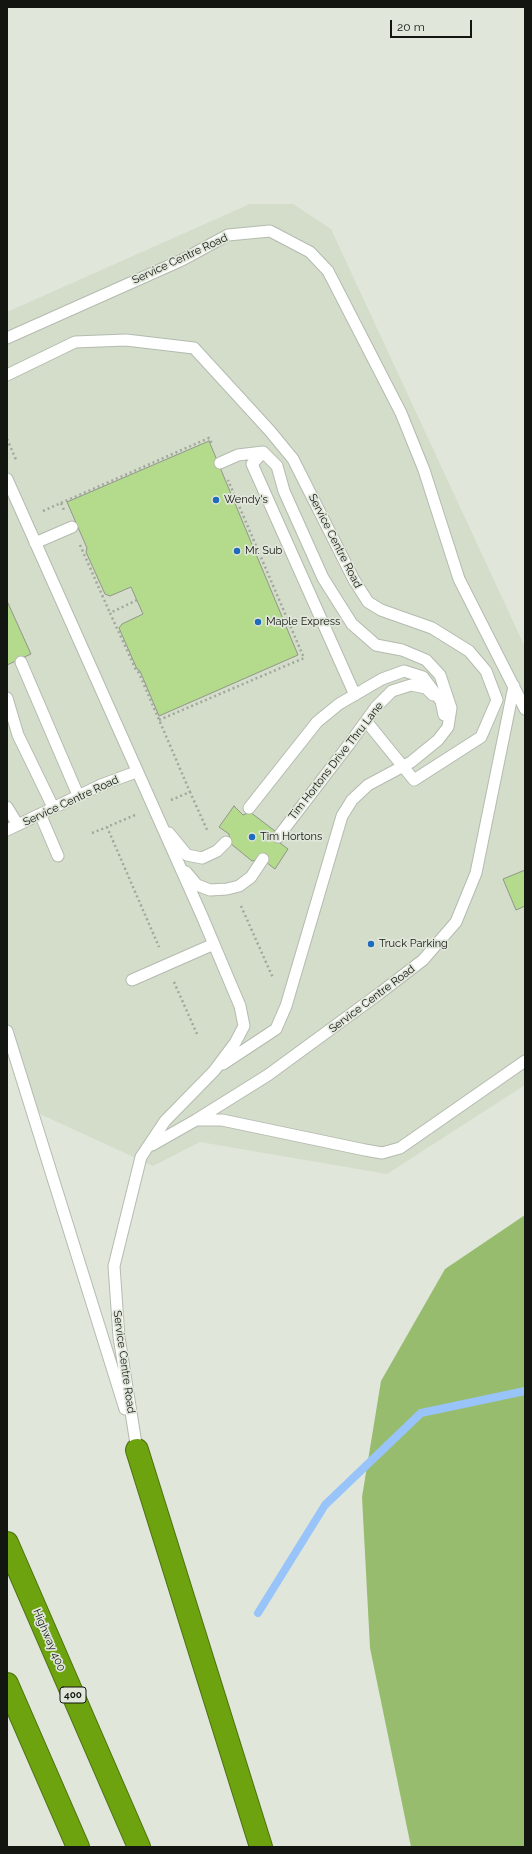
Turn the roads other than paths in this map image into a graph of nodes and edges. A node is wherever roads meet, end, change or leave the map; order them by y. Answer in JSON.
{"nodes":[{"id":1,"x":7,"y":338,"type":"edge"},
{"id":2,"x":7,"y":375,"type":"edge"},
{"id":3,"x":263,"y":452,"type":"junction"},
{"id":4,"x":220,"y":462,"type":"road end"},
{"id":5,"x":7,"y":479,"type":"edge"},
{"id":6,"x":72,"y":527,"type":"dead end"},
{"id":7,"x":35,"y":543,"type":"junction"},
{"id":8,"x":21,"y":662,"type":"dead end"},
{"id":9,"x":514,"y":686,"type":"junction"},
{"id":10,"x":355,"y":695,"type":"junction"},
{"id":11,"x":7,"y":698,"type":"edge"},
{"id":12,"x":441,"y":702,"type":"junction"},
{"id":13,"x":525,"y":709,"type":"edge"},
{"id":14,"x":7,"y":720,"type":"edge"},
{"id":15,"x":366,"y":721,"type":"junction"},
{"id":16,"x":448,"y":727,"type":"junction"},
{"id":17,"x":18,"y":735,"type":"junction"},
{"id":18,"x":402,"y":766,"type":"junction"},
{"id":19,"x":136,"y":772,"type":"junction"},
{"id":20,"x":78,"y":795,"type":"junction"},
{"id":21,"x":7,"y":807,"type":"edge"},
{"id":22,"x":53,"y":808,"type":"junction"},
{"id":23,"x":249,"y":808,"type":"dead end"},
{"id":24,"x":40,"y":814,"type":"junction"},
{"id":25,"x":158,"y":818,"type":"junction"},
{"id":26,"x":18,"y":825,"type":"junction"},
{"id":27,"x":7,"y":830,"type":"edge"},
{"id":28,"x":278,"y":837,"type":"dead end"},
{"id":29,"x":226,"y":842,"type":"dead end"},
{"id":30,"x":58,"y":856,"type":"dead end"},
{"id":31,"x":263,"y":859,"type":"dead end"},
{"id":32,"x":177,"y":861,"type":"junction"},
{"id":33,"x":214,"y":944,"type":"junction"},
{"id":34,"x":132,"y":980,"type":"dead end"},
{"id":35,"x":7,"y":1031,"type":"edge"},
{"id":36,"x":525,"y":1061,"type":"edge"},
{"id":37,"x":214,"y":1071,"type":"junction"},
{"id":38,"x":196,"y":1120,"type":"junction"},
{"id":39,"x":141,"y":1157,"type":"junction"},
{"id":40,"x":137,"y":1450,"type":"junction"},
{"id":41,"x":7,"y":1544,"type":"edge"},
{"id":42,"x":7,"y":1684,"type":"edge"},
{"id":43,"x":78,"y":1847,"type":"edge"},
{"id":44,"x":139,"y":1847,"type":"edge"},
{"id":45,"x":261,"y":1847,"type":"edge"}],
"edges":[{"from":1,"to":9,"type":"lane","name":"Service Centre Road"},
{"from":2,"to":18,"type":"lane","name":"Service Centre Road"},
{"from":3,"to":4,"type":"lane"},
{"from":3,"to":10,"type":"lane"},
{"from":3,"to":16,"type":"lane"},
{"from":5,"to":7,"type":"lane","name":"Service Centre Road"},
{"from":6,"to":7,"type":"lane"},
{"from":7,"to":19,"type":"lane","name":"Service Centre Road"},
{"from":8,"to":20,"type":"lane"},
{"from":9,"to":13,"type":"lane","name":"Service Centre Road"},
{"from":9,"to":38,"type":"lane","name":"Service Centre Road"},
{"from":10,"to":12,"type":"lane","name":"Tim Hortons Drive Thru Lane"},
{"from":10,"to":23,"type":"lane","name":"Tim Hortons Drive Thru Lane"},
{"from":11,"to":17,"type":"lane"},
{"from":12,"to":15,"type":"lane","name":"Tim Hortons Drive Thru Lane"},
{"from":12,"to":16,"type":"lane","name":"Tim Hortons Drive Thru Lane"},
{"from":14,"to":17,"type":"lane"},
{"from":15,"to":18,"type":"lane","name":"Service Centre Road"},
{"from":15,"to":28,"type":"lane","name":"Tim Hortons Drive Thru Lane"},
{"from":16,"to":18,"type":"lane"},
{"from":17,"to":22,"type":"lane"},
{"from":18,"to":37,"type":"lane"},
{"from":19,"to":20,"type":"lane","name":"Service Centre Road"},
{"from":19,"to":25,"type":"lane","name":"Service Centre Road"},
{"from":20,"to":22,"type":"lane","name":"Service Centre Road"},
{"from":21,"to":26,"type":"lane"},
{"from":22,"to":24,"type":"lane","name":"Service Centre Road"},
{"from":24,"to":26,"type":"lane","name":"Service Centre Road"},
{"from":24,"to":30,"type":"lane"},
{"from":25,"to":29,"type":"lane"},
{"from":25,"to":32,"type":"lane","name":"Service Centre Road"},
{"from":26,"to":27,"type":"lane","name":"Service Centre Road"},
{"from":31,"to":32,"type":"lane"},
{"from":32,"to":33,"type":"lane","name":"Service Centre Road"},
{"from":33,"to":34,"type":"lane"},
{"from":33,"to":37,"type":"lane","name":"Service Centre Road"},
{"from":35,"to":40,"type":"lane"},
{"from":36,"to":38,"type":"lane","name":"Service Centre Road"},
{"from":37,"to":39,"type":"lane","name":"Service Centre Road"},
{"from":38,"to":39,"type":"lane","name":"Service Centre Road"},
{"from":39,"to":40,"type":"lane","name":"Service Centre Road"},
{"from":40,"to":45,"type":"highway"},
{"from":41,"to":44,"type":"highway","name":"Highway 400","number":"400"},
{"from":42,"to":43,"type":"highway"}]}
